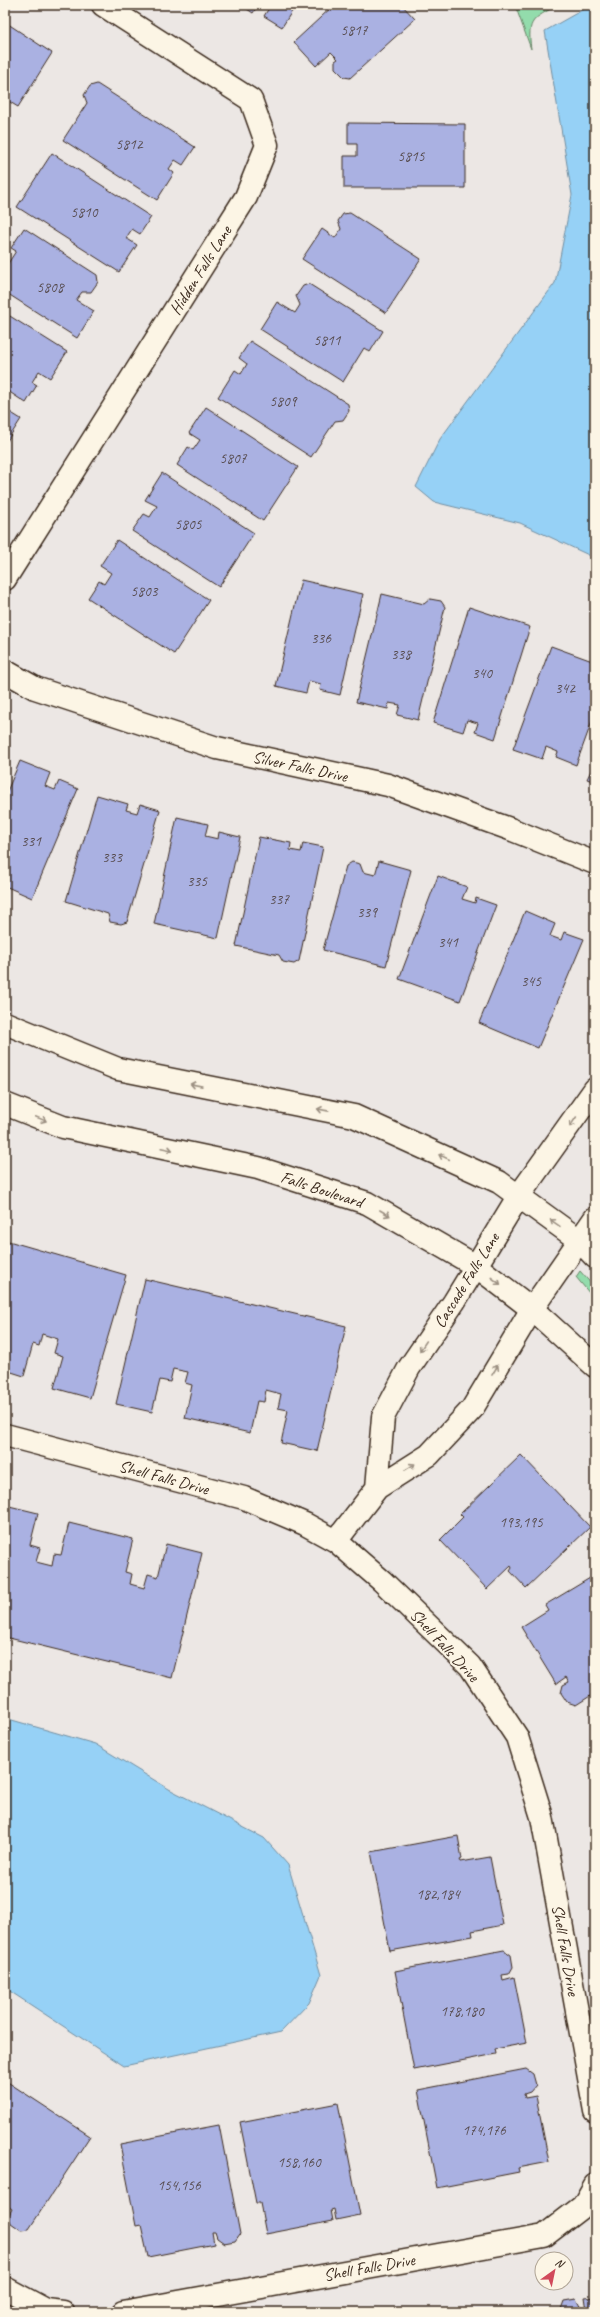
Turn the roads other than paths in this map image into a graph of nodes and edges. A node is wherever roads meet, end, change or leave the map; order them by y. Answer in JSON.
{"nodes":[{"id":1,"x":103,"y":5,"type":"edge"},
{"id":2,"x":5,"y":579,"type":"edge"},
{"id":3,"x":5,"y":671,"type":"edge"},
{"id":4,"x":595,"y":863,"type":"edge"},
{"id":5,"x":5,"y":1023,"type":"edge"},
{"id":6,"x":595,"y":1089,"type":"edge"},
{"id":7,"x":5,"y":1104,"type":"edge"},
{"id":8,"x":518,"y":1197,"type":"junction"},
{"id":9,"x":595,"y":1218,"type":"edge"},
{"id":10,"x":579,"y":1240,"type":"junction"},
{"id":11,"x":595,"y":1257,"type":"edge"},
{"id":12,"x":476,"y":1266,"type":"junction"},
{"id":13,"x":532,"y":1309,"type":"junction"},
{"id":14,"x":595,"y":1366,"type":"edge"},
{"id":15,"x":5,"y":1435,"type":"edge"},
{"id":16,"x":377,"y":1488,"type":"junction"},
{"id":17,"x":336,"y":1541,"type":"junction"},
{"id":18,"x":595,"y":2111,"type":"edge"},
{"id":19,"x":595,"y":2185,"type":"edge"},
{"id":20,"x":5,"y":2288,"type":"edge"},
{"id":21,"x":63,"y":2312,"type":"edge"},
{"id":22,"x":123,"y":2312,"type":"edge"}],
"edges":[{"from":1,"to":2,"type":"street","name":"Hidden Falls Lane"},
{"from":3,"to":4,"type":"street","name":"Silver Falls Drive"},
{"from":8,"to":5,"type":"street","one_way":true},
{"from":6,"to":8,"type":"street","name":"Cascade Falls Lane","one_way":true},
{"from":7,"to":12,"type":"street","name":"Falls Boulevard","one_way":true},
{"from":10,"to":8,"type":"street","one_way":true},
{"from":8,"to":12,"type":"street","name":"Cascade Falls Lane"},
{"from":9,"to":10,"type":"street"},
{"from":10,"to":11,"type":"street"},
{"from":10,"to":13,"type":"street"},
{"from":12,"to":13,"type":"street","name":"Falls Boulevard","one_way":true},
{"from":12,"to":16,"type":"street","name":"Cascade Falls Lane","one_way":true},
{"from":13,"to":14,"type":"street","name":"Falls Boulevard"},
{"from":16,"to":13,"type":"street","one_way":true},
{"from":15,"to":17,"type":"street","name":"Shell Falls Drive"},
{"from":16,"to":17,"type":"street"},
{"from":17,"to":18,"type":"street","name":"Shell Falls Drive"},
{"from":19,"to":22,"type":"street","name":"Shell Falls Drive"},
{"from":20,"to":21,"type":"street"}]}
